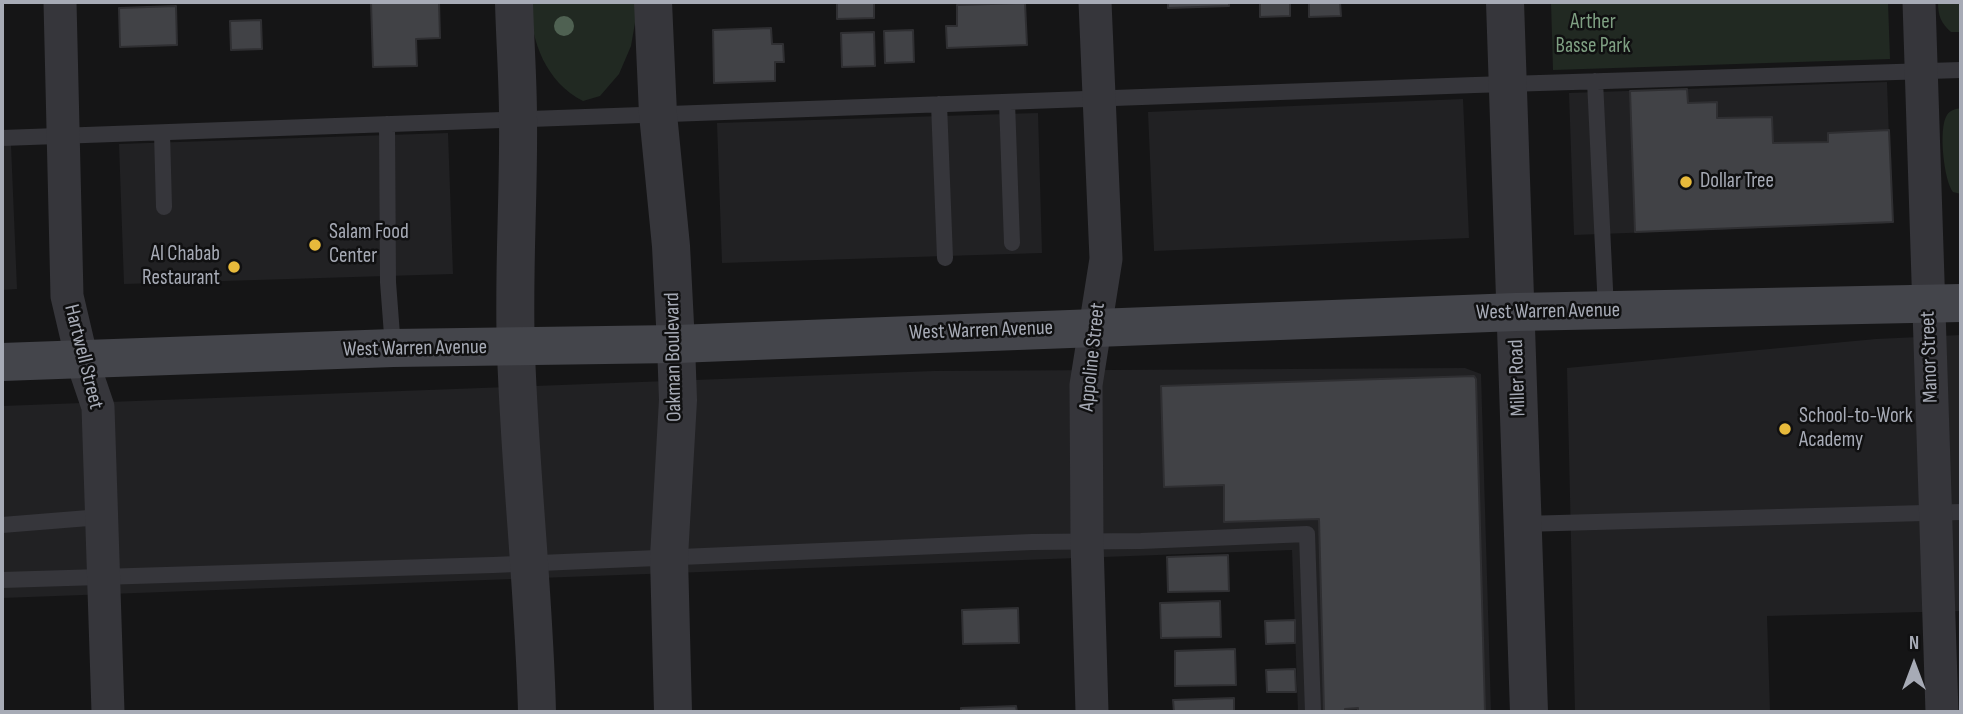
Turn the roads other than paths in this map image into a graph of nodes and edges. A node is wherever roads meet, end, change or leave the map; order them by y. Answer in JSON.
{"nodes":[{"id":1,"x":60,"y":2,"type":"edge"},
{"id":2,"x":514,"y":2,"type":"edge"},
{"id":3,"x":653,"y":2,"type":"edge"},
{"id":4,"x":1095,"y":2,"type":"edge"},
{"id":5,"x":1505,"y":2,"type":"edge"},
{"id":6,"x":1919,"y":2,"type":"edge"},
{"id":7,"x":1961,"y":70,"type":"edge"},
{"id":8,"x":1921,"y":71,"type":"junction"},
{"id":9,"x":1595,"y":81,"type":"junction"},
{"id":10,"x":1508,"y":84,"type":"junction"},
{"id":11,"x":1099,"y":99,"type":"junction"},
{"id":12,"x":1007,"y":102,"type":"junction"},
{"id":13,"x":939,"y":104,"type":"junction"},
{"id":14,"x":658,"y":114,"type":"junction"},
{"id":15,"x":518,"y":119,"type":"junction"},
{"id":16,"x":387,"y":124,"type":"junction"},
{"id":17,"x":162,"y":132,"type":"junction"},
{"id":18,"x":65,"y":136,"type":"junction"},
{"id":19,"x":2,"y":138,"type":"edge"},
{"id":20,"x":164,"y":207,"type":"dead end"},
{"id":21,"x":1012,"y":243,"type":"dead end"},
{"id":22,"x":944,"y":258,"type":"dead end"},
{"id":23,"x":1945,"y":303,"type":"edge"},
{"id":24,"x":1606,"y":310,"type":"junction"},
{"id":25,"x":1516,"y":312,"type":"junction"},
{"id":26,"x":1094,"y":326,"type":"junction"},
{"id":27,"x":677,"y":344,"type":"junction"},
{"id":28,"x":516,"y":347,"type":"junction"},
{"id":29,"x":393,"y":348,"type":"junction"},
{"id":30,"x":82,"y":360,"type":"junction"},
{"id":31,"x":2,"y":362,"type":"edge"},
{"id":32,"x":1948,"y":513,"type":"edge"},
{"id":33,"x":101,"y":517,"type":"junction"},
{"id":34,"x":1522,"y":524,"type":"junction"},
{"id":35,"x":2,"y":525,"type":"edge"},
{"id":36,"x":1087,"y":541,"type":"junction"},
{"id":37,"x":669,"y":557,"type":"junction"},
{"id":38,"x":528,"y":563,"type":"junction"},
{"id":39,"x":103,"y":577,"type":"junction"},
{"id":40,"x":2,"y":580,"type":"edge"},
{"id":41,"x":108,"y":712,"type":"edge"},
{"id":42,"x":537,"y":712,"type":"edge"},
{"id":43,"x":673,"y":712,"type":"edge"},
{"id":44,"x":1092,"y":712,"type":"edge"},
{"id":45,"x":1313,"y":712,"type":"edge"},
{"id":46,"x":1529,"y":712,"type":"edge"},
{"id":47,"x":1942,"y":712,"type":"edge"}],
"edges":[{"from":1,"to":18,"type":"street","name":"Hartwell Street"},
{"from":2,"to":15,"type":"street"},
{"from":3,"to":14,"type":"street","name":"Oakman Boulevard"},
{"from":4,"to":11,"type":"street","name":"Appoline Street"},
{"from":5,"to":10,"type":"street","name":"Miller Road"},
{"from":6,"to":8,"type":"street","name":"Manor Street"},
{"from":7,"to":8,"type":"lane"},
{"from":8,"to":9,"type":"lane"},
{"from":8,"to":23,"type":"street","name":"Manor Street"},
{"from":9,"to":10,"type":"lane"},
{"from":9,"to":24,"type":"lane"},
{"from":10,"to":11,"type":"lane"},
{"from":10,"to":25,"type":"street","name":"Miller Road"},
{"from":11,"to":12,"type":"lane"},
{"from":11,"to":26,"type":"street","name":"Appoline Street"},
{"from":12,"to":13,"type":"lane"},
{"from":12,"to":21,"type":"lane"},
{"from":13,"to":14,"type":"lane"},
{"from":13,"to":22,"type":"lane"},
{"from":14,"to":15,"type":"lane"},
{"from":14,"to":27,"type":"street","name":"Oakman Boulevard"},
{"from":15,"to":16,"type":"lane"},
{"from":15,"to":28,"type":"street"},
{"from":16,"to":17,"type":"lane"},
{"from":16,"to":29,"type":"lane"},
{"from":17,"to":18,"type":"lane"},
{"from":17,"to":20,"type":"lane"},
{"from":18,"to":19,"type":"lane"},
{"from":18,"to":30,"type":"street","name":"Hartwell Street"},
{"from":23,"to":24,"type":"main road","name":"West Warren Avenue"},
{"from":23,"to":32,"type":"street","name":"Manor Street"},
{"from":24,"to":25,"type":"main road","name":"West Warren Avenue"},
{"from":25,"to":26,"type":"main road","name":"West Warren Avenue"},
{"from":25,"to":34,"type":"street","name":"Miller Road"},
{"from":26,"to":27,"type":"main road","name":"West Warren Avenue"},
{"from":26,"to":36,"type":"street","name":"Appoline Street"},
{"from":27,"to":28,"type":"main road","name":"West Warren Avenue"},
{"from":27,"to":37,"type":"street","name":"Oakman Boulevard"},
{"from":28,"to":29,"type":"main road","name":"West Warren Avenue"},
{"from":28,"to":38,"type":"street"},
{"from":29,"to":30,"type":"main road","name":"West Warren Avenue"},
{"from":30,"to":31,"type":"main road","name":"West Warren Avenue"},
{"from":30,"to":33,"type":"street","name":"Hartwell Street"},
{"from":32,"to":34,"type":"lane"},
{"from":32,"to":47,"type":"street","name":"Manor Street"},
{"from":33,"to":35,"type":"lane"},
{"from":33,"to":39,"type":"street","name":"Hartwell Street"},
{"from":34,"to":46,"type":"street","name":"Miller Road"},
{"from":36,"to":37,"type":"lane"},
{"from":36,"to":44,"type":"street","name":"Appoline Street"},
{"from":36,"to":45,"type":"lane"},
{"from":37,"to":38,"type":"lane"},
{"from":37,"to":43,"type":"street","name":"Oakman Boulevard"},
{"from":38,"to":39,"type":"lane"},
{"from":38,"to":42,"type":"street"},
{"from":39,"to":40,"type":"lane"},
{"from":39,"to":41,"type":"street","name":"Hartwell Street"}]}
